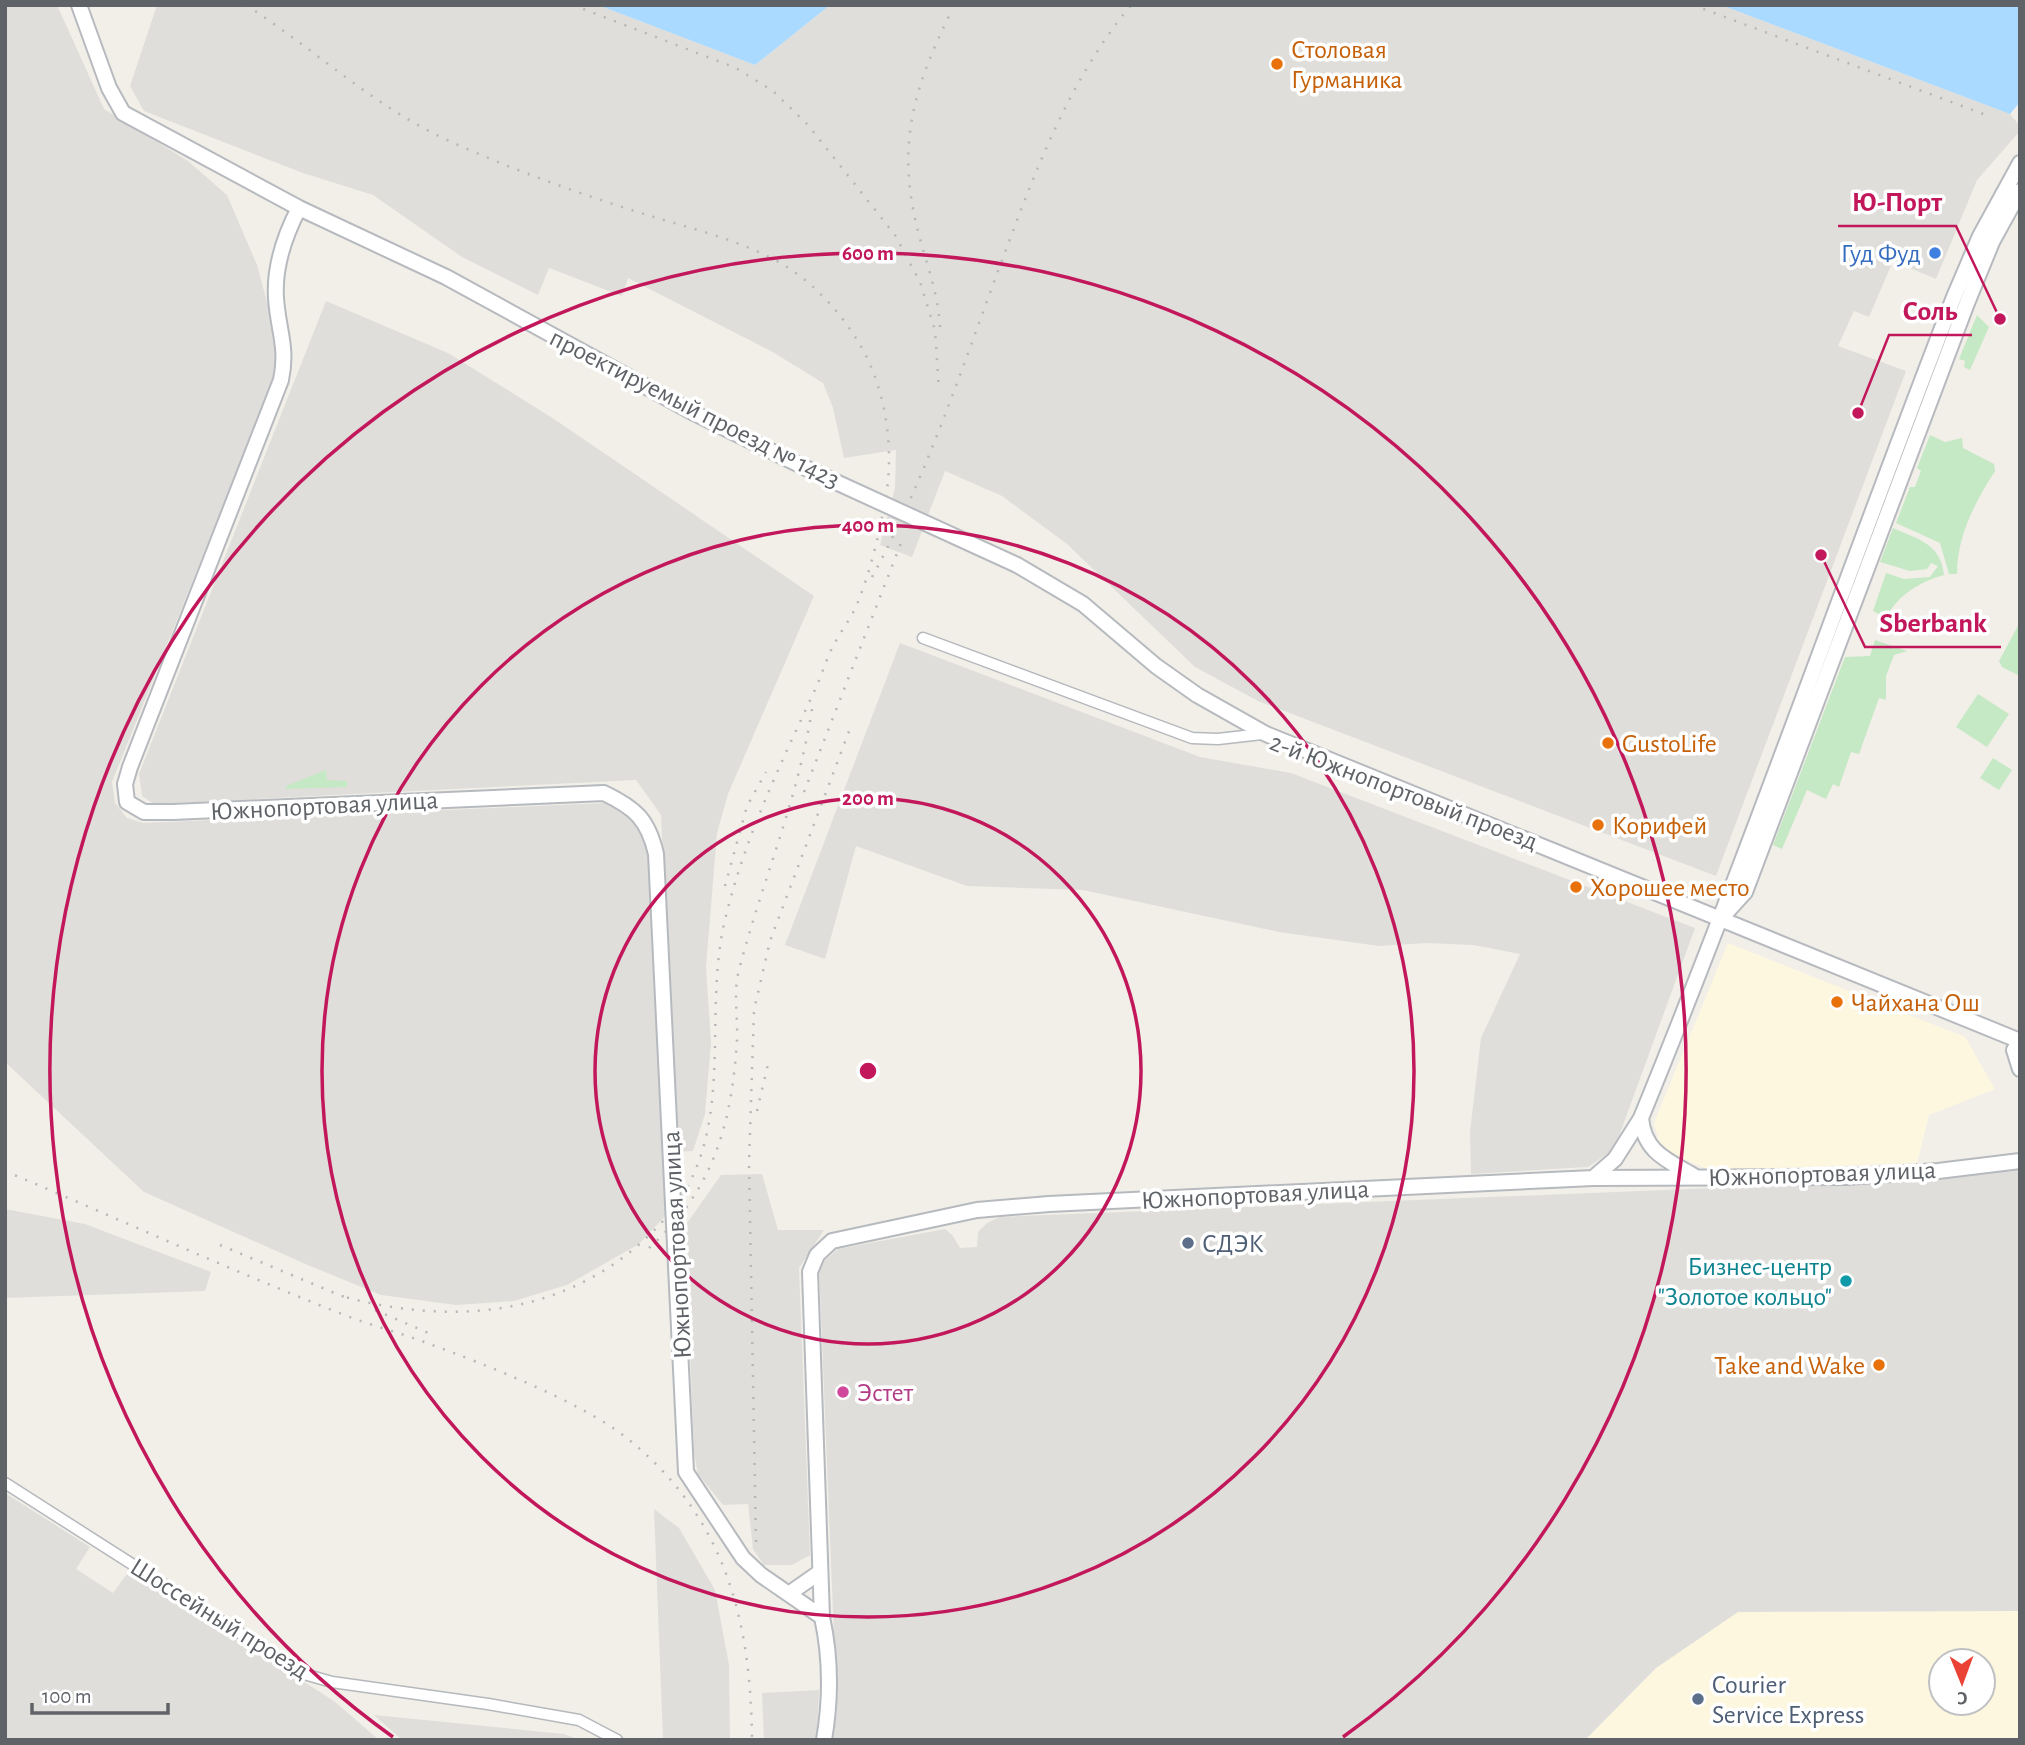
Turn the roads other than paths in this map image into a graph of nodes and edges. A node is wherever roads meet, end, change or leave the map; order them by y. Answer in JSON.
{"nodes":[{"id":1,"x":79,"y":5,"type":"edge"},
{"id":2,"x":2020,"y":163,"type":"edge"},
{"id":3,"x":2020,"y":191,"type":"edge"},
{"id":4,"x":299,"y":208,"type":"junction"},
{"id":5,"x":923,"y":638,"type":"dead end"},
{"id":6,"x":1266,"y":734,"type":"junction"},
{"id":7,"x":1739,"y":865,"type":"junction"},
{"id":8,"x":1753,"y":870,"type":"junction"},
{"id":9,"x":1722,"y":918,"type":"junction"},
{"id":10,"x":2019,"y":1040,"type":"edge"},
{"id":11,"x":2020,"y":1069,"type":"edge"},
{"id":12,"x":1641,"y":1118,"type":"junction"},
{"id":13,"x":2020,"y":1161,"type":"edge"},
{"id":14,"x":1695,"y":1177,"type":"junction"},
{"id":15,"x":1593,"y":1178,"type":"junction"},
{"id":16,"x":5,"y":1483,"type":"edge"},
{"id":17,"x":820,"y":1572,"type":"junction"},
{"id":18,"x":790,"y":1593,"type":"junction"},
{"id":19,"x":822,"y":1617,"type":"junction"},
{"id":20,"x":617,"y":1740,"type":"edge"},
{"id":21,"x":824,"y":1740,"type":"edge"}],
"edges":[{"from":1,"to":4,"type":"main road"},
{"from":2,"to":7,"type":"main road"},
{"from":3,"to":8,"type":"main road"},
{"from":4,"to":6,"type":"main road","name":"проектируемый проезд № 1423","bridge":true},
{"from":4,"to":18,"type":"main road","name":"Южнопортовая улица"},
{"from":5,"to":6,"type":"street","name":"2-й Южнопортовый проезд"},
{"from":6,"to":9,"type":"main road","name":"2-й Южнопортовый проезд"},
{"from":7,"to":8,"type":"main road"},
{"from":7,"to":9,"type":"main road"},
{"from":8,"to":9,"type":"main road"},
{"from":9,"to":10,"type":"main road","name":"2-й Южнопортовый проезд"},
{"from":9,"to":12,"type":"main road"},
{"from":10,"to":11,"type":"main road"},
{"from":12,"to":14,"type":"main road"},
{"from":12,"to":15,"type":"main road"},
{"from":13,"to":14,"type":"main road","name":"Южнопортовая улица"},
{"from":14,"to":15,"type":"main road","name":"Южнопортовая улица"},
{"from":15,"to":17,"type":"main road","name":"Южнопортовая улица"},
{"from":16,"to":20,"type":"street","name":"Шоссейный проезд"},
{"from":17,"to":18,"type":"main road"},
{"from":17,"to":19,"type":"main road","name":"Южнопортовая улица"},
{"from":18,"to":19,"type":"main road"},
{"from":19,"to":21,"type":"main road","name":"Южнопортовая улица"}]}
